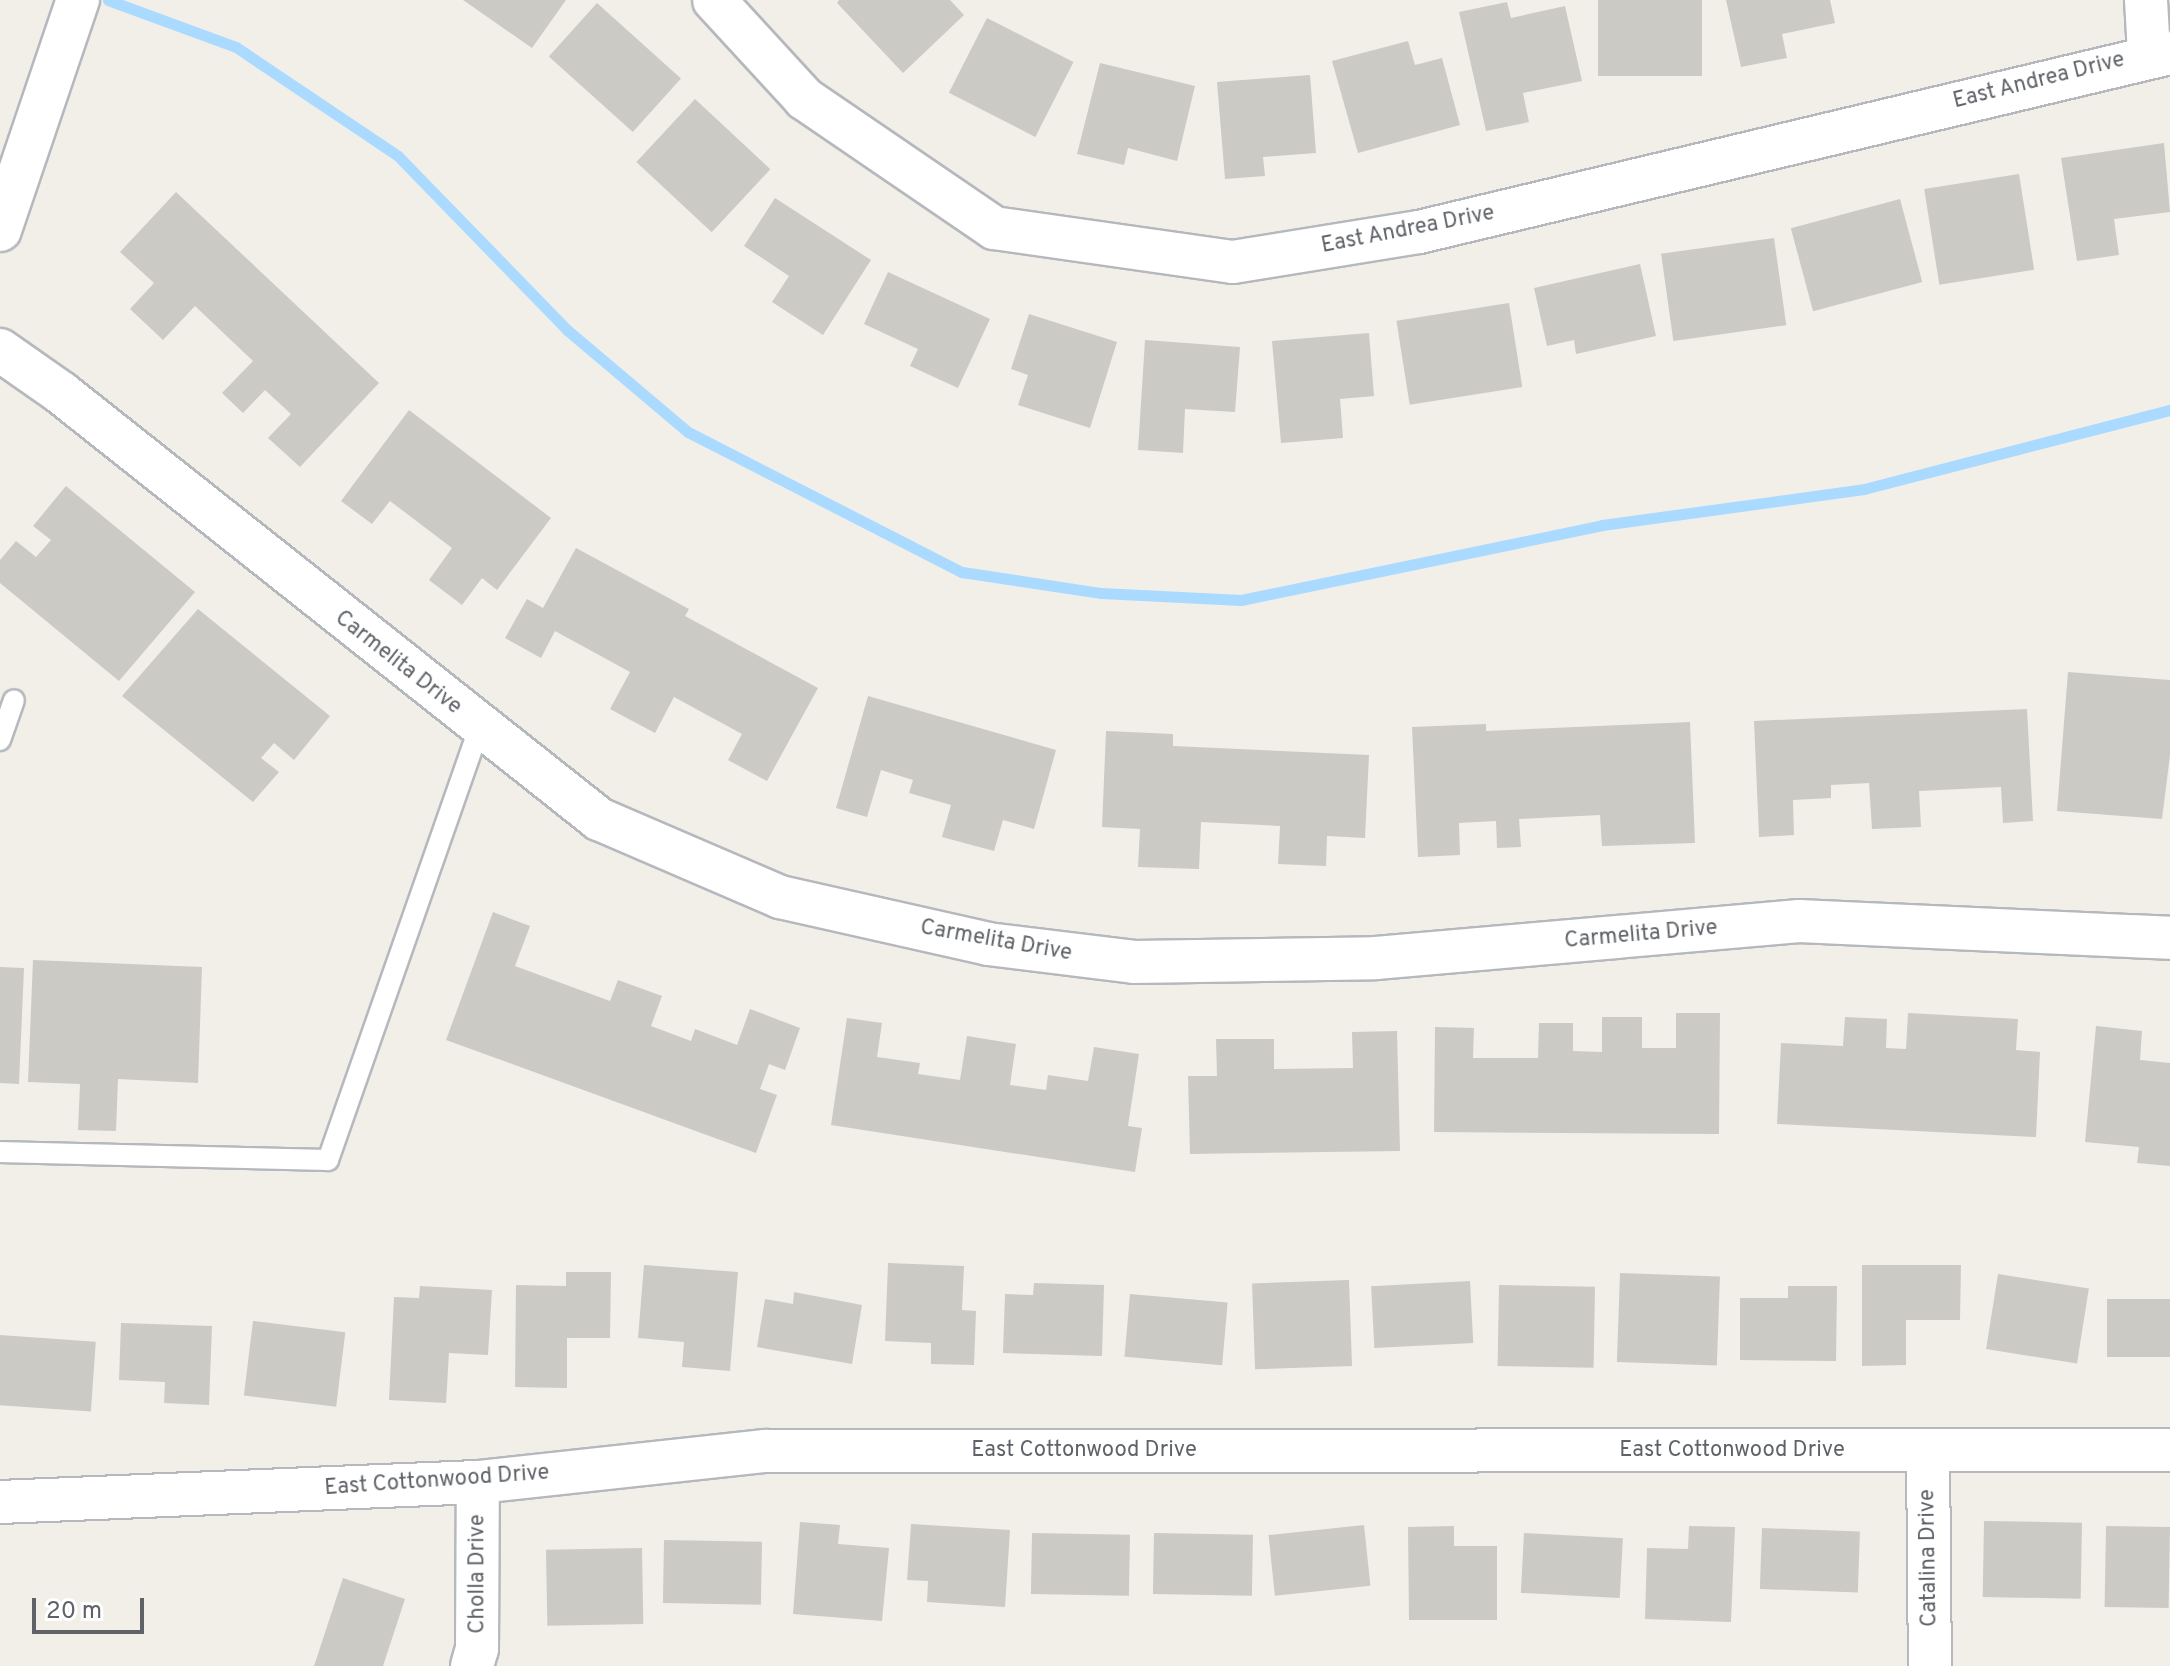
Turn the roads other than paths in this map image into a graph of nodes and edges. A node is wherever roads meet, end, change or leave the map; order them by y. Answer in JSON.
{"nodes":[{"id":1,"x":714,"y":0,"type":"edge"},
{"id":2,"x":2146,"y":0,"type":"edge"},
{"id":3,"x":73,"y":16,"type":"edge"},
{"id":4,"x":2160,"y":53,"type":"edge"},
{"id":5,"x":0,"y":230,"type":"edge"},
{"id":6,"x":0,"y":350,"type":"edge"},
{"id":7,"x":14,"y":700,"type":"dead end"},
{"id":8,"x":480,"y":727,"type":"junction"},
{"id":9,"x":0,"y":740,"type":"edge"},
{"id":10,"x":2170,"y":938,"type":"edge"},
{"id":11,"x":0,"y":1152,"type":"edge"},
{"id":12,"x":1928,"y":1450,"type":"junction"},
{"id":13,"x":2170,"y":1450,"type":"edge"},
{"id":14,"x":478,"y":1482,"type":"junction"},
{"id":15,"x":0,"y":1502,"type":"edge"},
{"id":16,"x":472,"y":1666,"type":"edge"},
{"id":17,"x":1930,"y":1666,"type":"edge"}],
"edges":[{"from":1,"to":4,"type":"street","name":"East Andrea Drive"},
{"from":2,"to":4,"type":"street"},
{"from":3,"to":5,"type":"street"},
{"from":6,"to":8,"type":"street","name":"Carmelita Drive"},
{"from":7,"to":9,"type":"lane"},
{"from":8,"to":10,"type":"street","name":"Carmelita Drive"},
{"from":8,"to":11,"type":"lane"},
{"from":12,"to":13,"type":"street","name":"East Cottonwood Drive"},
{"from":12,"to":14,"type":"street","name":"East Cottonwood Drive"},
{"from":12,"to":17,"type":"street","name":"Catalina Drive"},
{"from":14,"to":15,"type":"street","name":"East Cottonwood Drive"},
{"from":14,"to":16,"type":"street","name":"Cholla Drive"}]}
